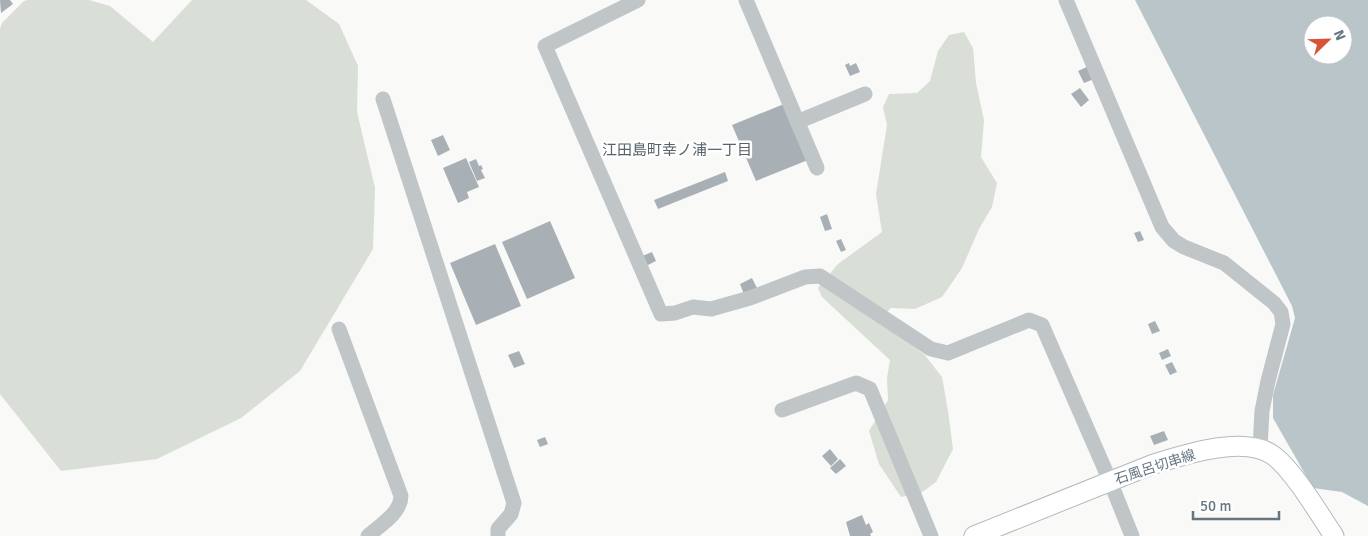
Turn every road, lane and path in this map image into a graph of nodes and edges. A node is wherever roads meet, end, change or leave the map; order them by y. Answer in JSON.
{"nodes":[{"id":1,"x":638,"y":0,"type":"edge"},
{"id":2,"x":746,"y":0,"type":"edge"},
{"id":3,"x":1066,"y":0,"type":"edge"},
{"id":4,"x":865,"y":94,"type":"dead end"},
{"id":5,"x":383,"y":99,"type":"dead end"},
{"id":6,"x":797,"y":122,"type":"junction"},
{"id":7,"x":817,"y":168,"type":"dead end"},
{"id":8,"x":339,"y":329,"type":"dead end"},
{"id":9,"x":782,"y":410,"type":"dead end"},
{"id":10,"x":1260,"y":448,"type":"junction"},
{"id":11,"x":1110,"y":481,"type":"junction"},
{"id":12,"x":1007,"y":529,"type":"edge"},
{"id":13,"x":368,"y":536,"type":"edge"},
{"id":14,"x":498,"y":536,"type":"edge"},
{"id":15,"x":930,"y":536,"type":"edge"},
{"id":16,"x":974,"y":536,"type":"edge"},
{"id":17,"x":1132,"y":536,"type":"edge"},
{"id":18,"x":1334,"y":536,"type":"edge"}],
"edges":[{"from":1,"to":11,"type":"street"},
{"from":2,"to":6,"type":"street"},
{"from":3,"to":10,"type":"street"},
{"from":4,"to":6,"type":"street"},
{"from":5,"to":14,"type":"street"},
{"from":6,"to":7,"type":"street"},
{"from":8,"to":13,"type":"street"},
{"from":9,"to":15,"type":"street"},
{"from":10,"to":11,"type":"main road","name":"石風呂切串線"},
{"from":10,"to":18,"type":"main road"},
{"from":11,"to":12,"type":"main road","name":"石風呂切串線"},
{"from":11,"to":17,"type":"street"},
{"from":12,"to":16,"type":"main road","name":"石風呂切串線"}]}
